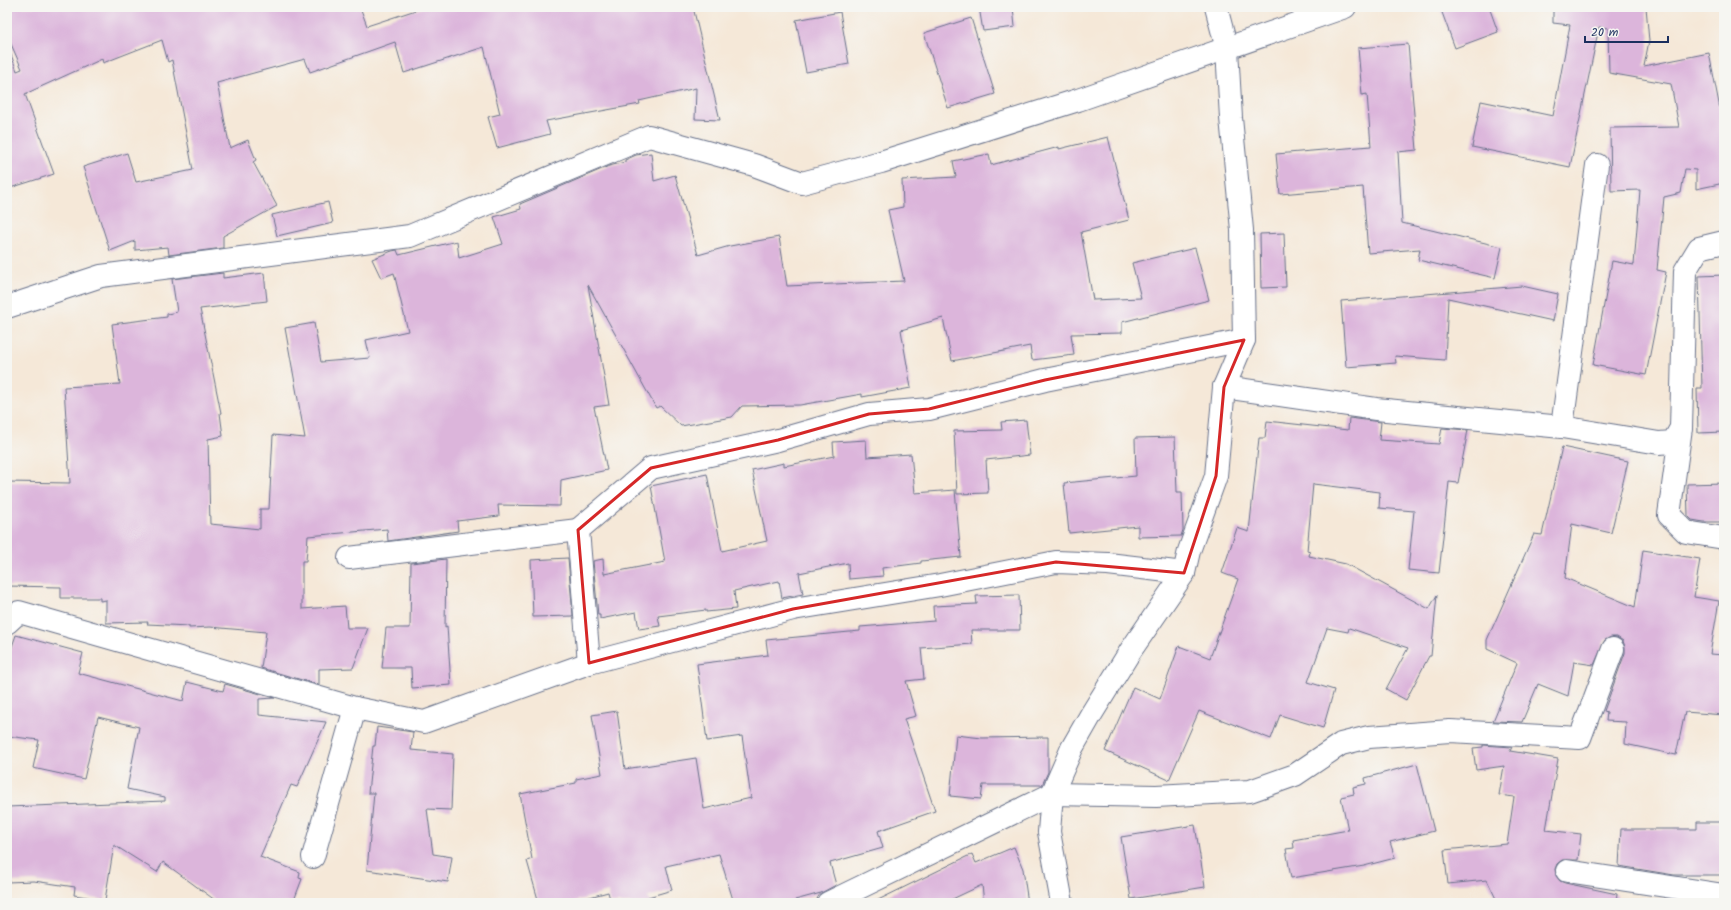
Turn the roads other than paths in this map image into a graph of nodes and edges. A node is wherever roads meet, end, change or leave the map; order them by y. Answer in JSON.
{"nodes":[{"id":1,"x":1216,"y":7,"type":"edge"},
{"id":2,"x":1345,"y":7,"type":"edge"},
{"id":3,"x":1227,"y":49,"type":"junction"},
{"id":4,"x":1597,"y":165,"type":"dead end"},
{"id":5,"x":1724,"y":242,"type":"edge"},
{"id":6,"x":7,"y":307,"type":"edge"},
{"id":7,"x":1244,"y":340,"type":"junction"},
{"id":8,"x":1224,"y":387,"type":"junction"},
{"id":9,"x":1562,"y":427,"type":"junction"},
{"id":10,"x":1682,"y":428,"type":"junction"},
{"id":11,"x":578,"y":530,"type":"junction"},
{"id":12,"x":1724,"y":538,"type":"edge"},
{"id":13,"x":349,"y":558,"type":"dead end"},
{"id":14,"x":1184,"y":573,"type":"junction"},
{"id":15,"x":7,"y":623,"type":"edge"},
{"id":16,"x":1613,"y":649,"type":"dead end"},
{"id":17,"x":589,"y":663,"type":"junction"},
{"id":18,"x":355,"y":708,"type":"junction"},
{"id":19,"x":1052,"y":794,"type":"junction"},
{"id":20,"x":313,"y":857,"type":"dead end"},
{"id":21,"x":1567,"y":870,"type":"dead end"},
{"id":22,"x":1724,"y":895,"type":"edge"},
{"id":23,"x":828,"y":903,"type":"edge"},
{"id":24,"x":1062,"y":903,"type":"edge"}],
"edges":[{"from":1,"to":3,"type":"street"},
{"from":2,"to":3,"type":"street"},
{"from":3,"to":6,"type":"street"},
{"from":3,"to":7,"type":"street"},
{"from":4,"to":9,"type":"street"},
{"from":5,"to":10,"type":"street"},
{"from":7,"to":8,"type":"street"},
{"from":7,"to":11,"type":"street"},
{"from":8,"to":9,"type":"street"},
{"from":8,"to":14,"type":"street"},
{"from":9,"to":10,"type":"street"},
{"from":10,"to":12,"type":"street"},
{"from":11,"to":13,"type":"street"},
{"from":11,"to":17,"type":"street"},
{"from":14,"to":17,"type":"street"},
{"from":14,"to":19,"type":"street"},
{"from":15,"to":18,"type":"street"},
{"from":16,"to":19,"type":"street"},
{"from":17,"to":18,"type":"street"},
{"from":18,"to":20,"type":"street"},
{"from":19,"to":23,"type":"street"},
{"from":19,"to":24,"type":"street"},
{"from":21,"to":22,"type":"street"}]}
